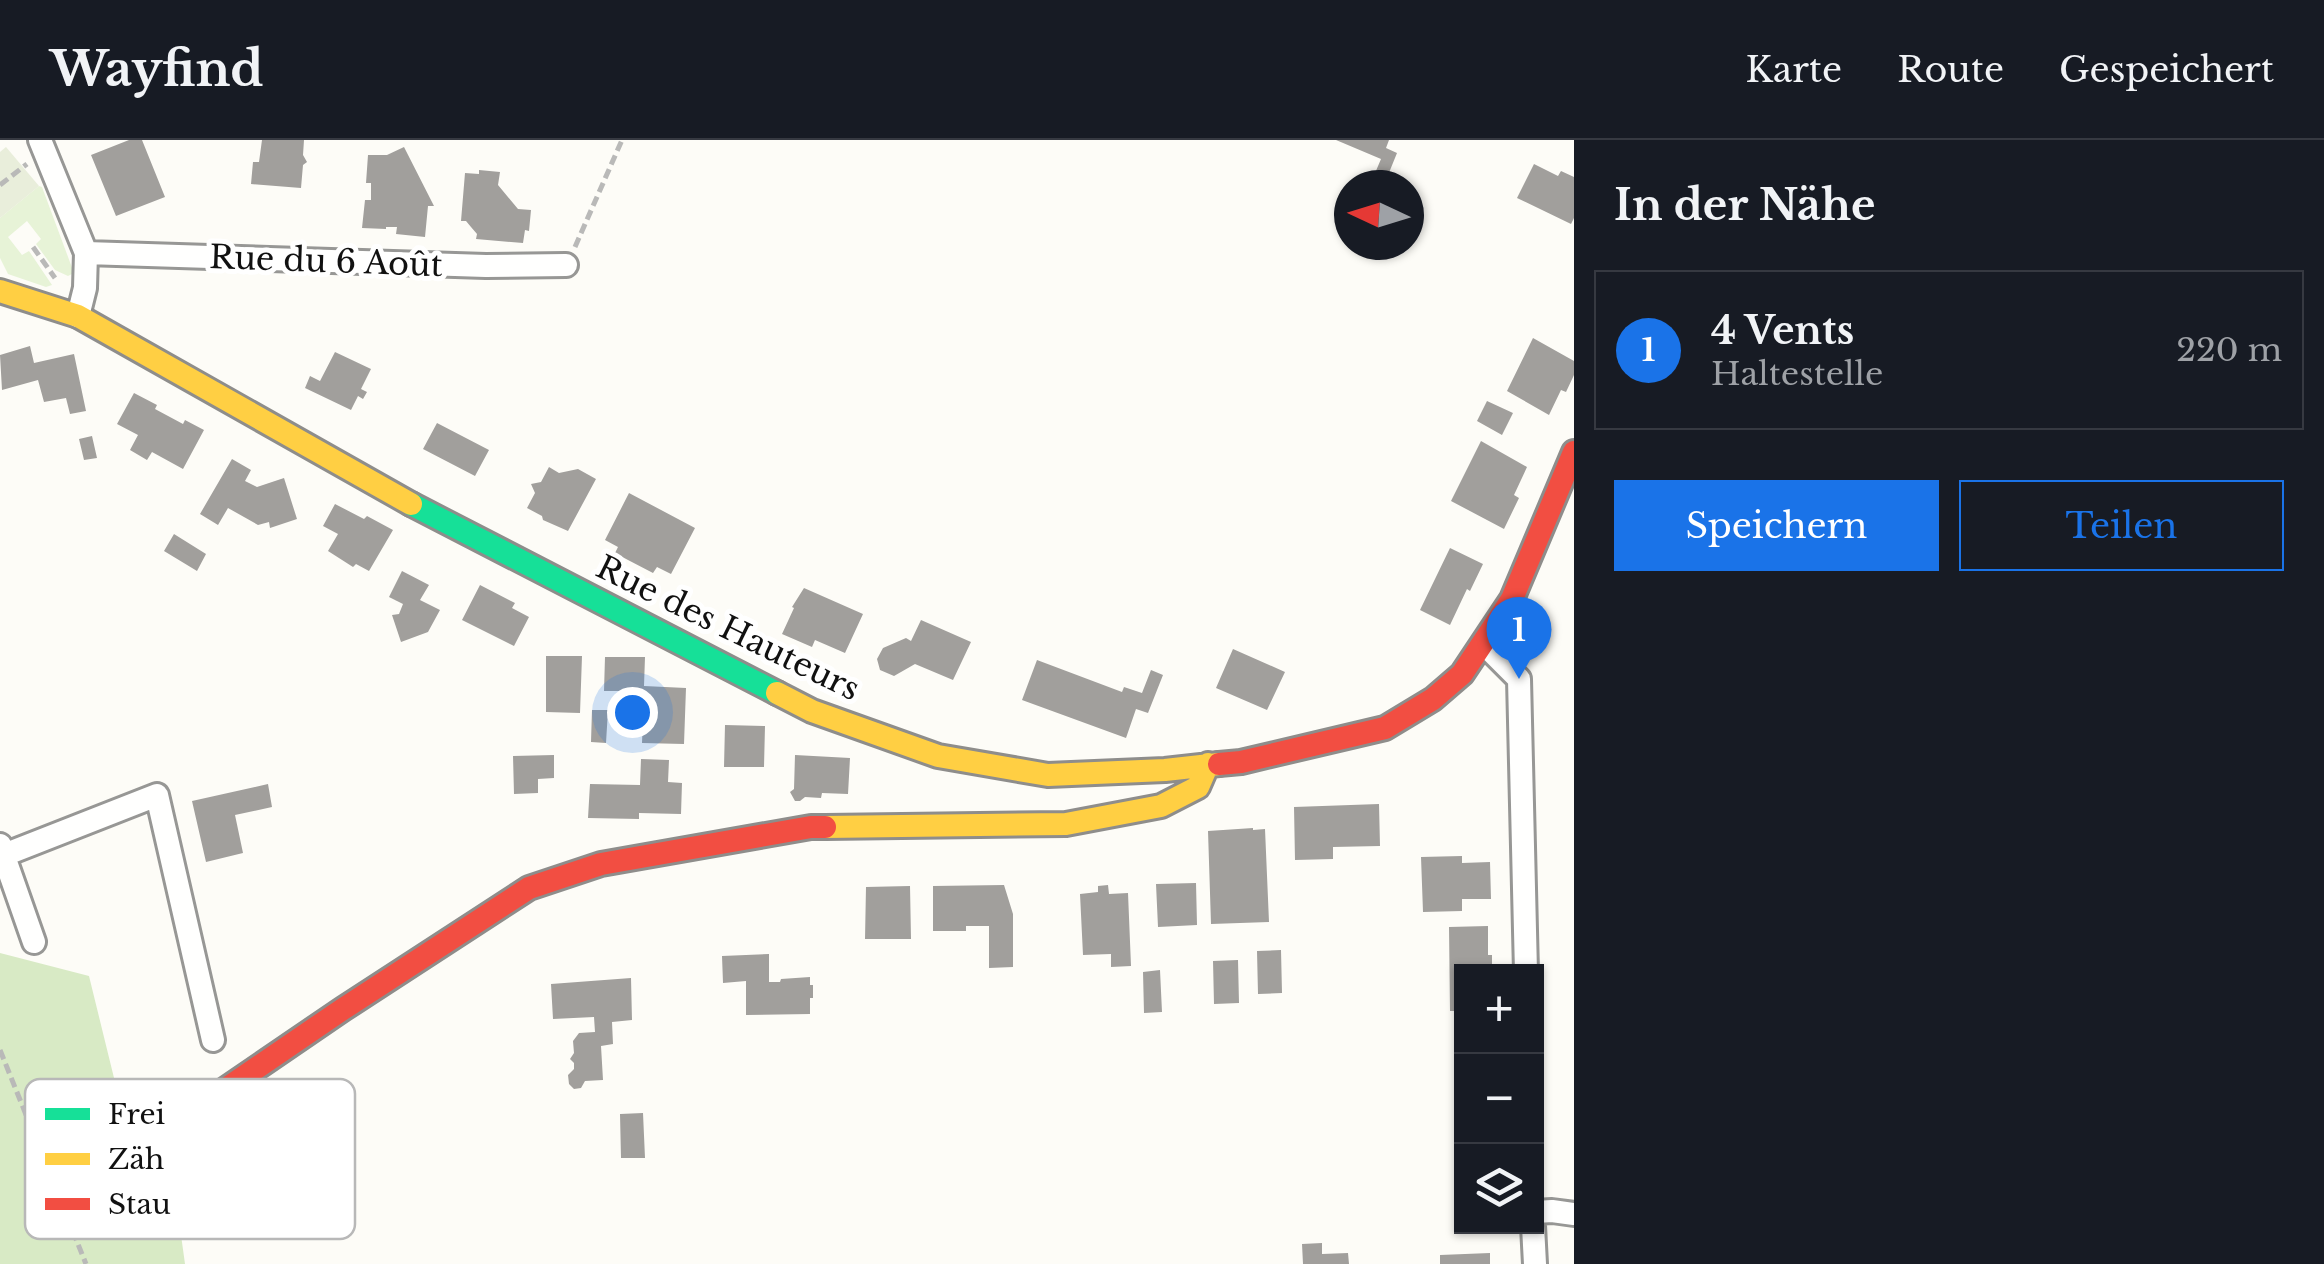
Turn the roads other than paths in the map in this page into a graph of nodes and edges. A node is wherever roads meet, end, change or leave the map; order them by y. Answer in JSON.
{"nodes":[{"id":1,"x":42,"y":140,"type":"edge"},
{"id":2,"x":86,"y":253,"type":"junction"},
{"id":3,"x":566,"y":266,"type":"road end"},
{"id":4,"x":0,"y":291,"type":"edge"},
{"id":5,"x":78,"y":316,"type":"junction"},
{"id":6,"x":1574,"y":452,"type":"edge"},
{"id":7,"x":1484,"y":644,"type":"junction"},
{"id":8,"x":1208,"y":764,"type":"junction"},
{"id":9,"x":2,"y":850,"type":"edge"},
{"id":10,"x":34,"y":942,"type":"dead end"},
{"id":11,"x":1526,"y":964,"type":"edge"},
{"id":12,"x":214,"y":1040,"type":"dead end"},
{"id":13,"x":240,"y":1079,"type":"edge"},
{"id":14,"x":1544,"y":1212,"type":"edge"},
{"id":15,"x":1574,"y":1214,"type":"edge"},
{"id":16,"x":1533,"y":1234,"type":"edge"},
{"id":17,"x":1535,"y":1264,"type":"edge"}],
"edges":[{"from":1,"to":2,"type":"street"},
{"from":2,"to":3,"type":"street","name":"Rue du 6 Août"},
{"from":2,"to":5,"type":"street"},
{"from":4,"to":5,"type":"street","name":"Rue des Hauteurs"},
{"from":5,"to":8,"type":"street","name":"Rue des Hauteurs"},
{"from":6,"to":7,"type":"street","name":"Rue des Hauteurs"},
{"from":7,"to":8,"type":"street","name":"Rue des Hauteurs"},
{"from":7,"to":11,"type":"street"},
{"from":8,"to":13,"type":"street"},
{"from":9,"to":10,"type":"street"},
{"from":9,"to":12,"type":"street"},
{"from":14,"to":15,"type":"street"},
{"from":16,"to":17,"type":"street"}]}
